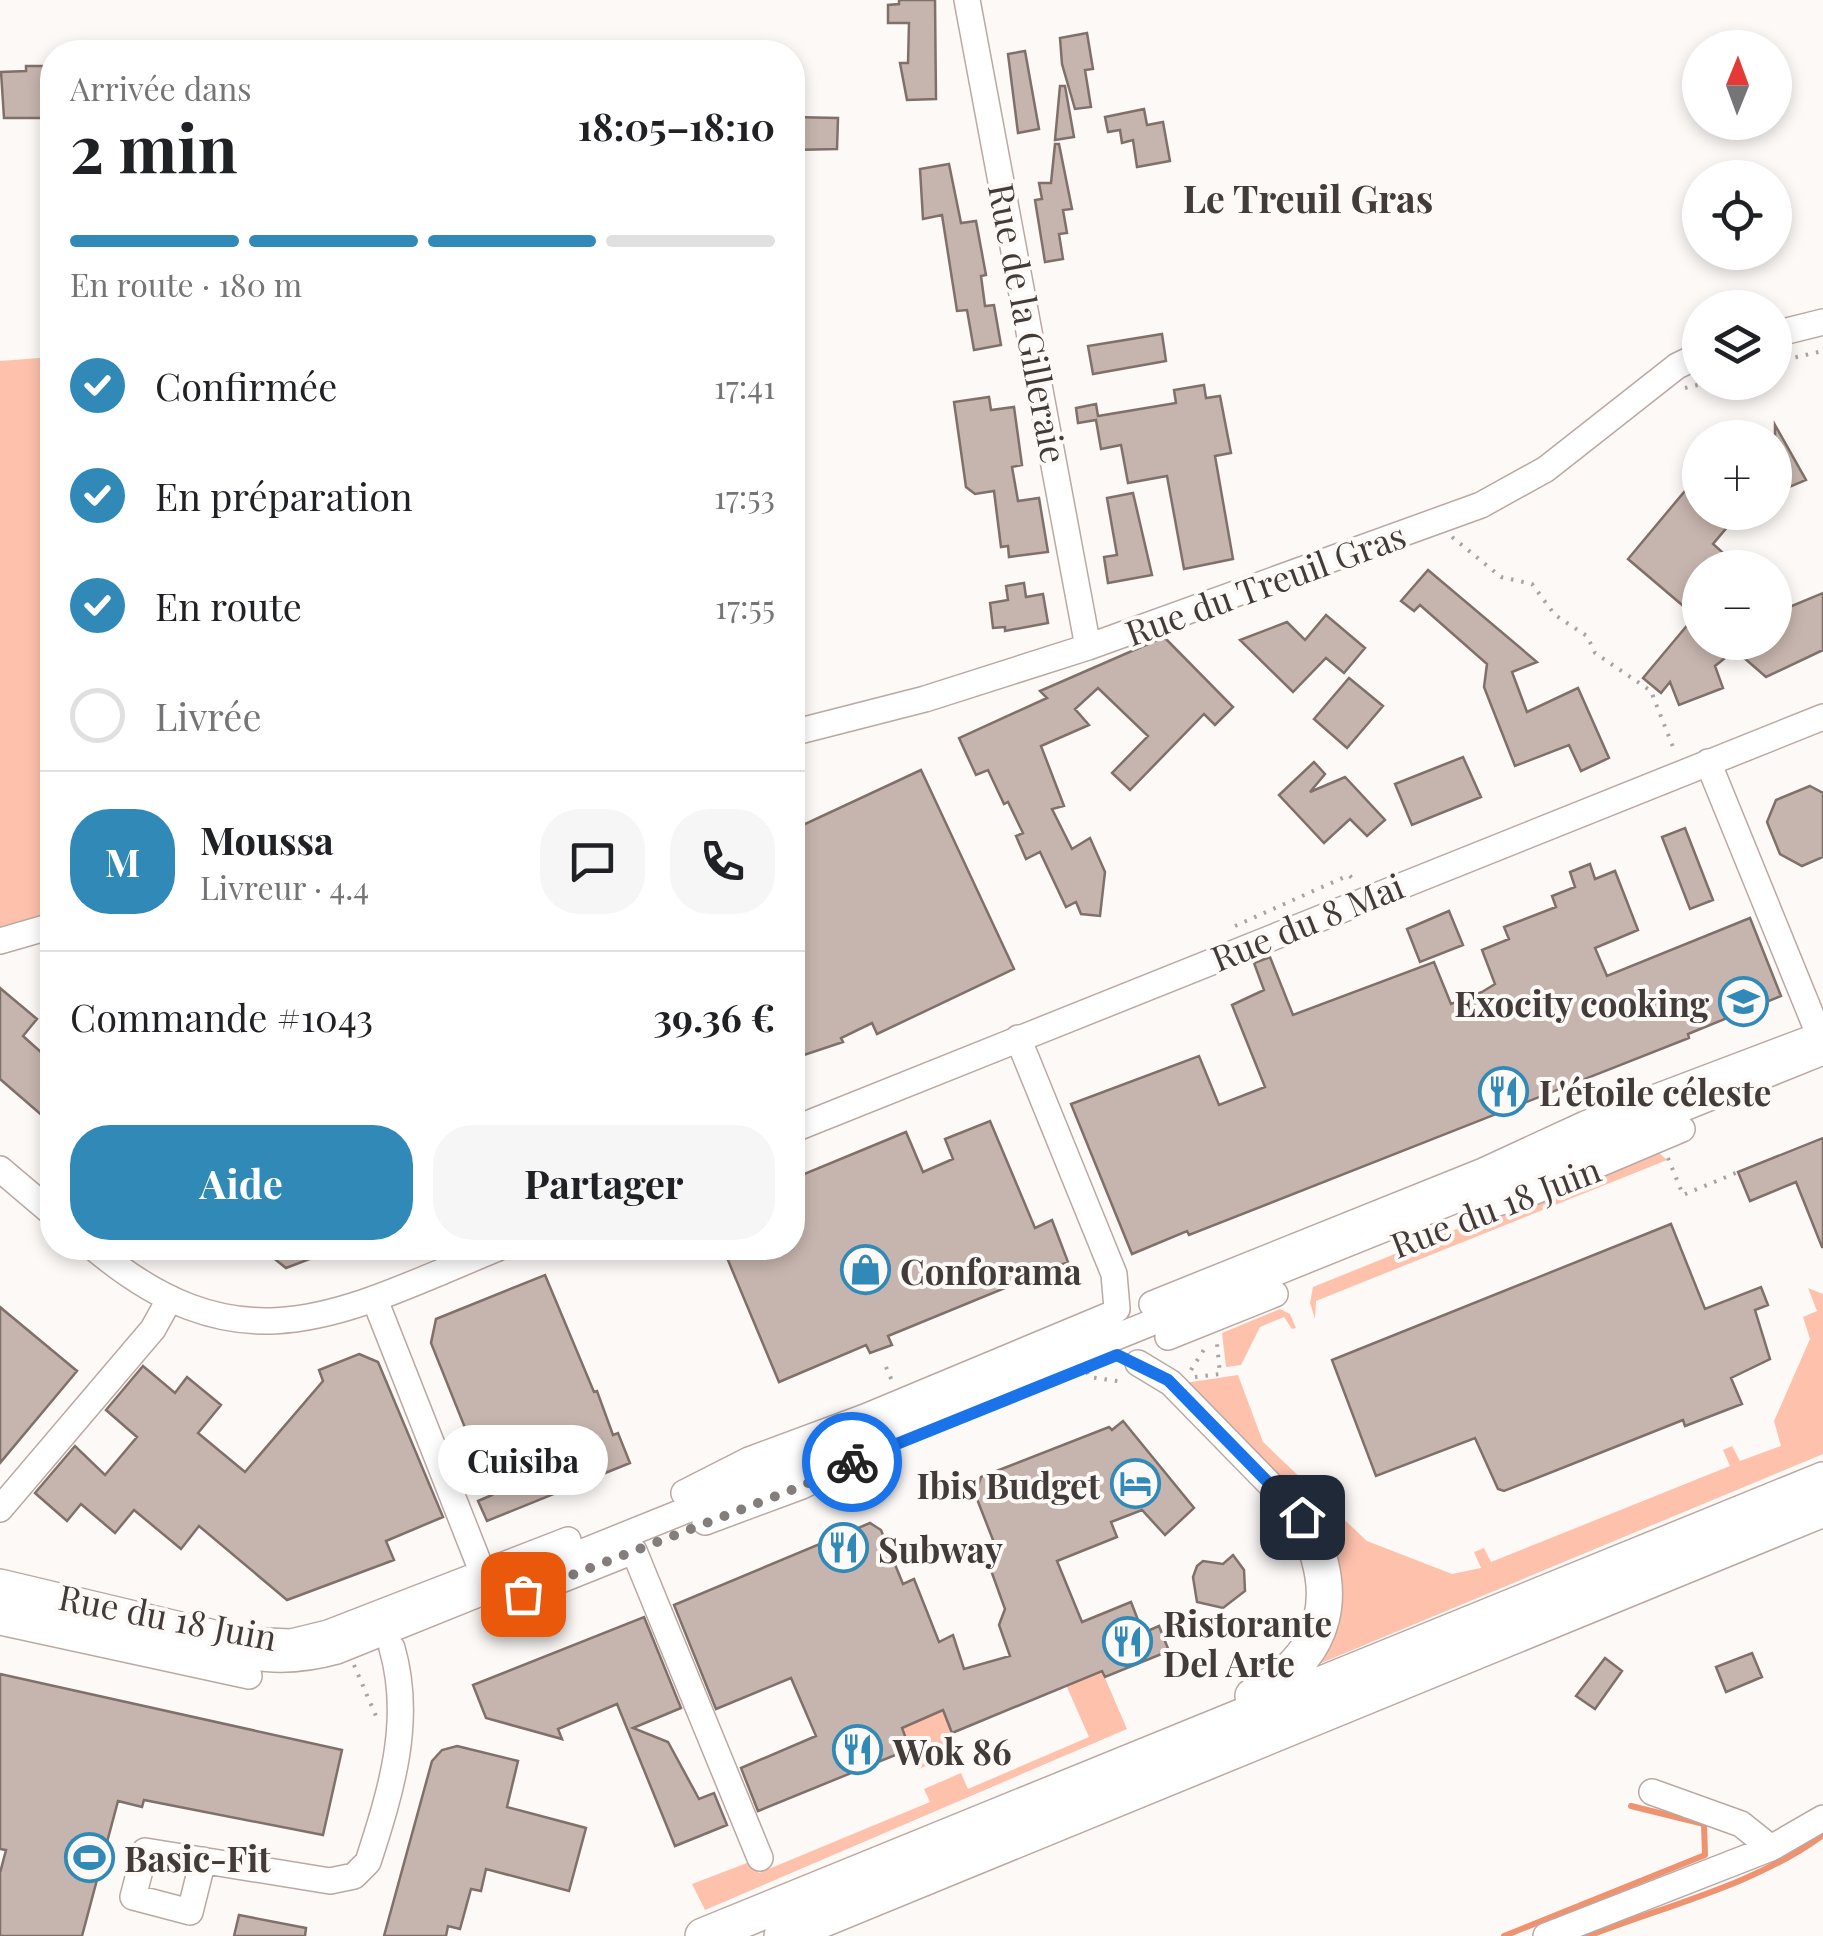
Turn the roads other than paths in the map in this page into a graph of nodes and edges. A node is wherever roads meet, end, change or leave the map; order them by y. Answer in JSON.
{"nodes":[{"id":1,"x":967,"y":0,"type":"edge"},
{"id":2,"x":1823,"y":322,"type":"edge"},
{"id":3,"x":1792,"y":330,"type":"edge"},
{"id":4,"x":1682,"y":363,"type":"edge"},
{"id":5,"x":1088,"y":646,"type":"junction"},
{"id":6,"x":1823,"y":718,"type":"edge"},
{"id":7,"x":805,"y":731,"type":"edge"},
{"id":8,"x":1699,"y":756,"type":"junction"},
{"id":9,"x":40,"y":929,"type":"edge"},
{"id":10,"x":0,"y":941,"type":"edge"},
{"id":11,"x":1018,"y":1038,"type":"junction"},
{"id":12,"x":1816,"y":1050,"type":"edge"},
{"id":13,"x":805,"y":1125,"type":"edge"},
{"id":14,"x":0,"y":1169,"type":"edge"},
{"id":15,"x":40,"y":1203,"type":"edge"},
{"id":16,"x":108,"y":1260,"type":"edge"},
{"id":17,"x":469,"y":1260,"type":"edge"},
{"id":18,"x":169,"y":1300,"type":"junction"},
{"id":19,"x":374,"y":1300,"type":"junction"},
{"id":20,"x":1146,"y":1319,"type":"junction"},
{"id":21,"x":1121,"y":1353,"type":"junction"},
{"id":22,"x":1168,"y":1380,"type":"junction"},
{"id":23,"x":1823,"y":1480,"type":"edge"},
{"id":24,"x":0,"y":1509,"type":"edge"},
{"id":25,"x":1823,"y":1509,"type":"edge"},
{"id":26,"x":1302,"y":1517,"type":"joint"},
{"id":27,"x":634,"y":1550,"type":"junction"},
{"id":28,"x":0,"y":1582,"type":"edge"},
{"id":29,"x":489,"y":1589,"type":"junction"},
{"id":30,"x":0,"y":1602,"type":"edge"},
{"id":31,"x":0,"y":1622,"type":"edge"},
{"id":32,"x":377,"y":1640,"type":"junction"},
{"id":33,"x":1129,"y":1759,"type":"junction"},
{"id":34,"x":1652,"y":1792,"type":"dead end"},
{"id":35,"x":1823,"y":1818,"type":"edge"},
{"id":36,"x":1771,"y":1848,"type":"junction"},
{"id":37,"x":760,"y":1858,"type":"dead end"},
{"id":38,"x":203,"y":1860,"type":"dead end"},
{"id":39,"x":703,"y":1936,"type":"edge"},
{"id":40,"x":782,"y":1936,"type":"edge"},
{"id":41,"x":1546,"y":1936,"type":"edge"}],
"edges":[{"from":1,"to":5,"type":"street","name":"Rue de la Gilleraie"},
{"from":2,"to":3,"type":"street"},
{"from":4,"to":5,"type":"street","name":"Rue du Treuil Gras"},
{"from":5,"to":7,"type":"street","name":"Rue du Treuil Gras"},
{"from":6,"to":8,"type":"street","name":"Rue du 8 Mai"},
{"from":8,"to":11,"type":"street","name":"Rue du 8 Mai"},
{"from":8,"to":12,"type":"street"},
{"from":9,"to":10,"type":"street"},
{"from":11,"to":13,"type":"street","name":"Rue du 8 Mai"},
{"from":11,"to":20,"type":"street"},
{"from":12,"to":20,"type":"street"},
{"from":12,"to":20,"type":"street","name":"Rue du 18 Juin"},
{"from":14,"to":15,"type":"street"},
{"from":16,"to":18,"type":"street"},
{"from":17,"to":19,"type":"street"},
{"from":18,"to":19,"type":"street"},
{"from":18,"to":24,"type":"street"},
{"from":19,"to":29,"type":"street"},
{"from":20,"to":21,"type":"street"},
{"from":20,"to":21,"type":"street"},
{"from":20,"to":21,"type":"street"},
{"from":20,"to":22,"type":"street"},
{"from":20,"to":29,"type":"street","name":"Rue du 18 Juin"},
{"from":21,"to":22,"type":"street"},
{"from":21,"to":27,"type":"street","name":"Rue du 18 Juin"},
{"from":21,"to":29,"type":"street"},
{"from":22,"to":26,"type":"street"},
{"from":23,"to":33,"type":"highway"},
{"from":25,"to":40,"type":"highway"},
{"from":26,"to":33,"type":"highway"},
{"from":27,"to":29,"type":"street","name":"Rue du 18 Juin"},
{"from":27,"to":37,"type":"street"},
{"from":28,"to":32,"type":"street","name":"Rue du 18 Juin"},
{"from":29,"to":32,"type":"street","name":"Rue du 18 Juin"},
{"from":29,"to":32,"type":"street","name":"Rue du 18 Juin"},
{"from":30,"to":32,"type":"street"},
{"from":31,"to":32,"type":"street","name":"Rue du 18 Juin"},
{"from":32,"to":38,"type":"street"},
{"from":33,"to":39,"type":"highway"},
{"from":34,"to":36,"type":"street"},
{"from":35,"to":36,"type":"street"},
{"from":36,"to":41,"type":"street"}]}
